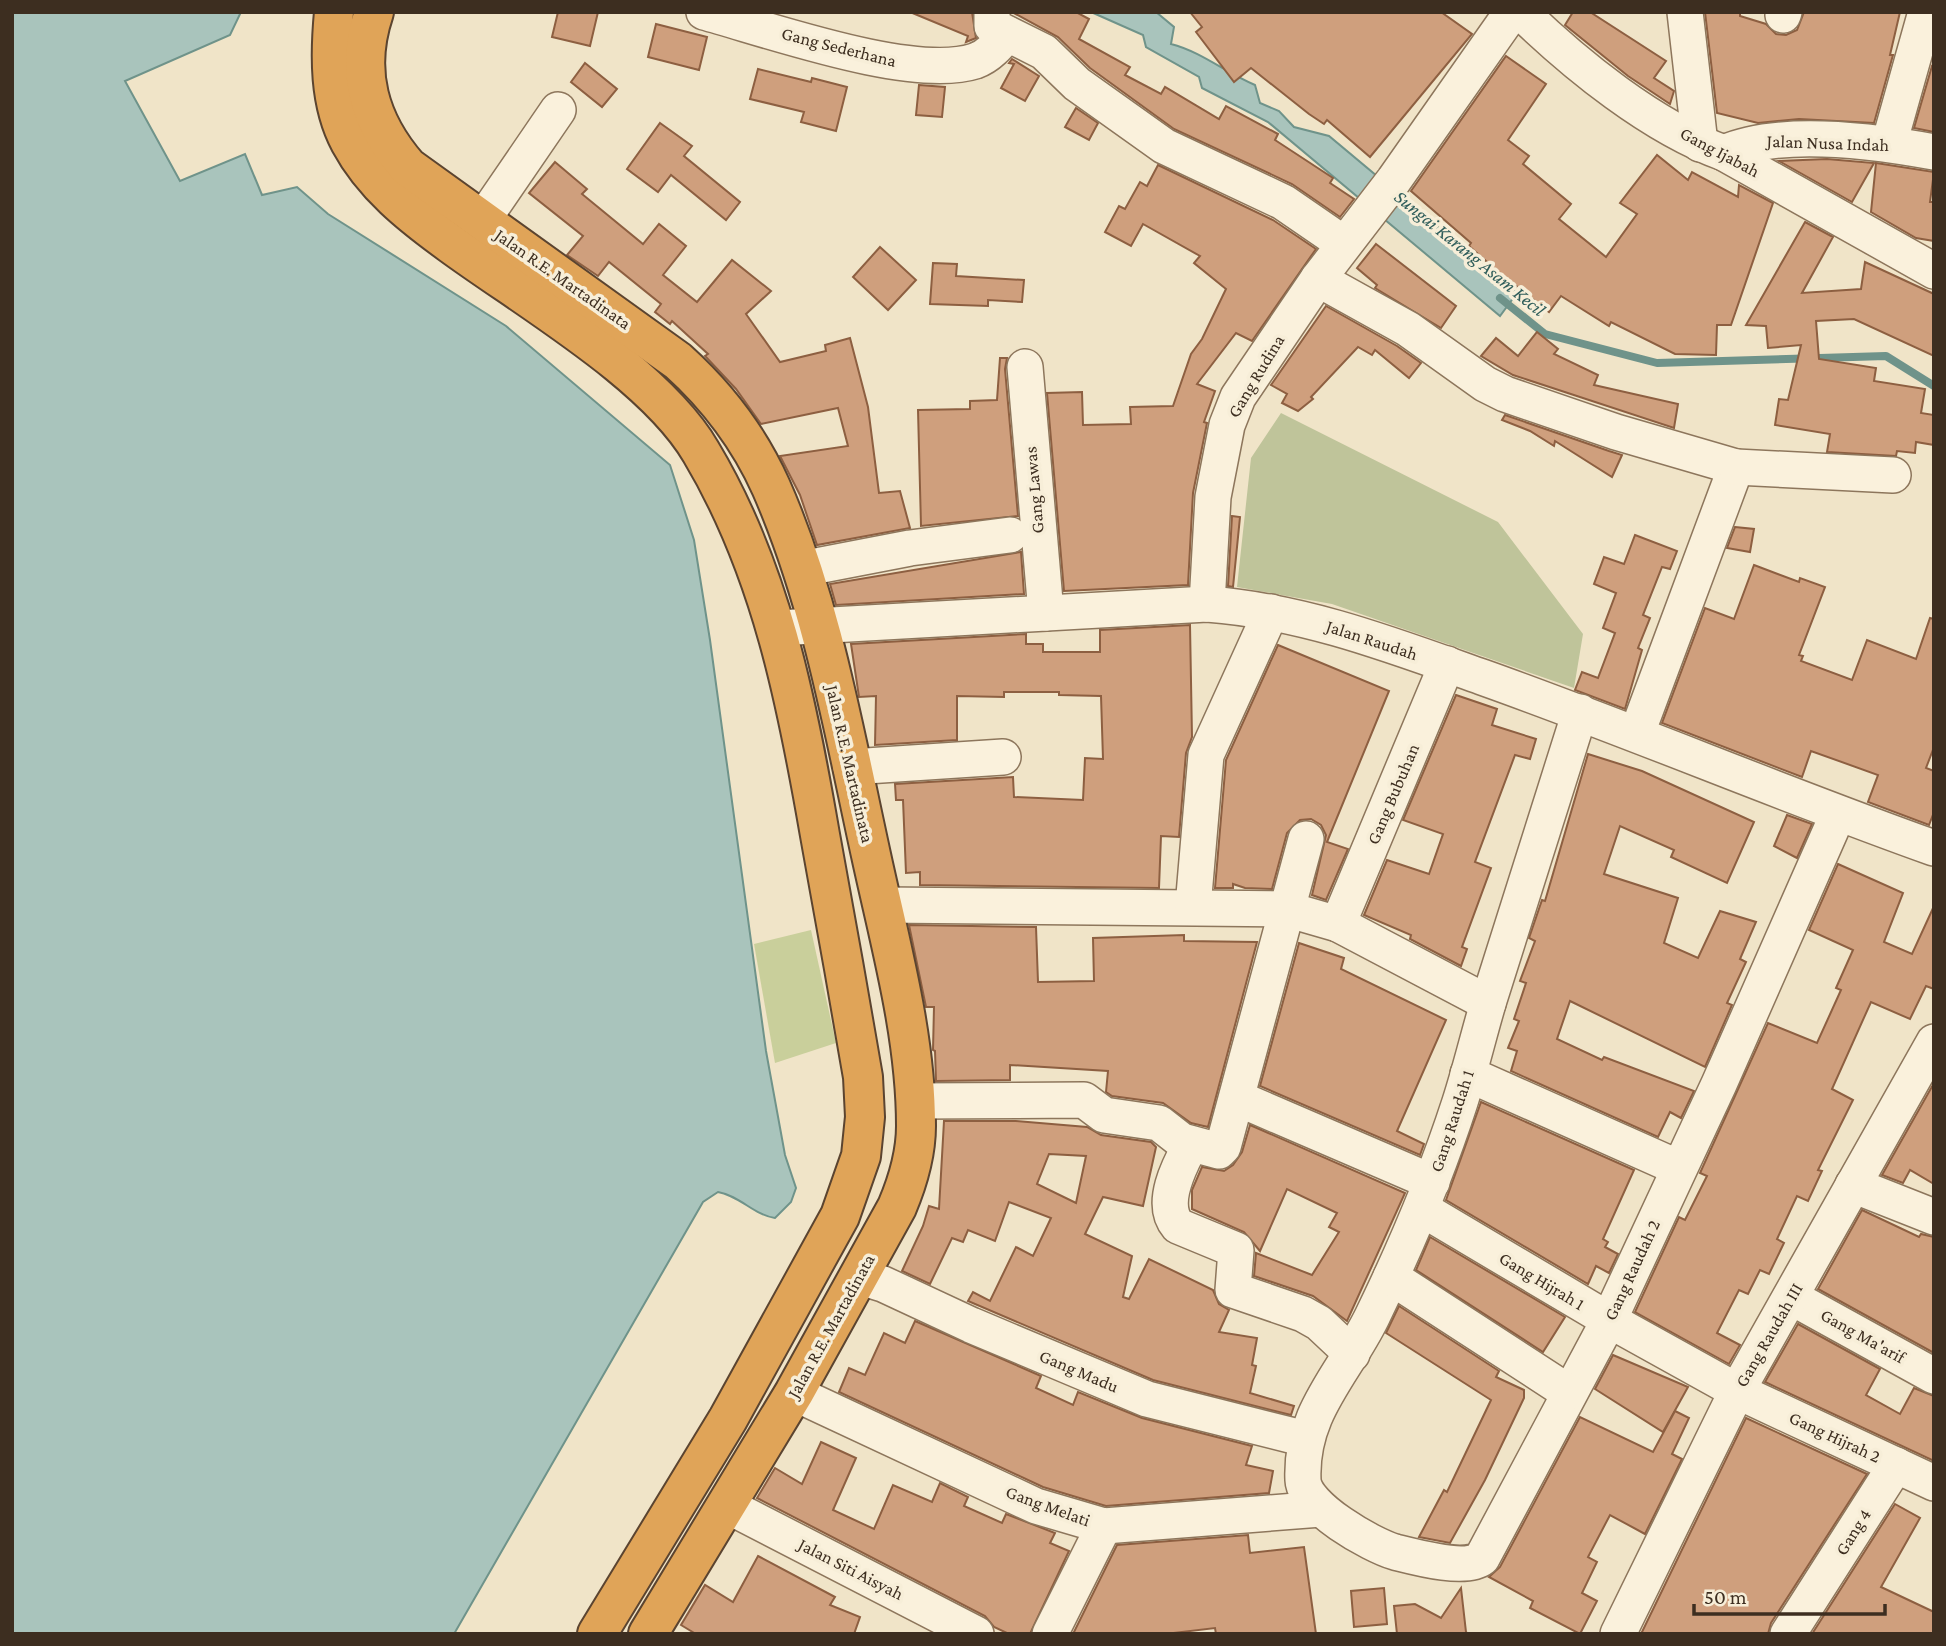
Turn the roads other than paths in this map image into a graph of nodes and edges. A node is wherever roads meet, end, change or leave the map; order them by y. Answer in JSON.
{"nodes":[{"id":1,"x":334,"y":12,"type":"edge"},
{"id":2,"x":374,"y":12,"type":"edge"},
{"id":3,"x":704,"y":12,"type":"edge"},
{"id":4,"x":1512,"y":12,"type":"edge"},
{"id":5,"x":1521,"y":12,"type":"edge"},
{"id":6,"x":1685,"y":12,"type":"edge"},
{"id":7,"x":1926,"y":12,"type":"edge"},
{"id":8,"x":1000,"y":23,"type":"edge"},
{"id":9,"x":558,"y":110,"type":"dead end"},
{"id":10,"x":1889,"y":144,"type":"junction"},
{"id":11,"x":1712,"y":148,"type":"junction"},
{"id":12,"x":1934,"y":152,"type":"edge"},
{"id":13,"x":482,"y":221,"type":"junction"},
{"id":14,"x":1345,"y":244,"type":"junction"},
{"id":15,"x":1934,"y":271,"type":"edge"},
{"id":16,"x":1318,"y":279,"type":"junction"},
{"id":17,"x":1025,"y":367,"type":"dead end"},
{"id":18,"x":1736,"y":467,"type":"junction"},
{"id":19,"x":1893,"y":475,"type":"dead end"},
{"id":20,"x":1010,"y":536,"type":"dead end"},
{"id":21,"x":801,"y":569,"type":"junction"},
{"id":22,"x":1207,"y":604,"type":"junction"},
{"id":23,"x":1271,"y":612,"type":"junction"},
{"id":24,"x":1046,"y":613,"type":"junction"},
{"id":25,"x":816,"y":625,"type":"junction"},
{"id":26,"x":778,"y":628,"type":"junction"},
{"id":27,"x":1447,"y":664,"type":"junction"},
{"id":28,"x":1580,"y":712,"type":"junction"},
{"id":29,"x":1637,"y":733,"type":"junction"},
{"id":30,"x":1003,"y":757,"type":"dead end"},
{"id":31,"x":851,"y":767,"type":"junction"},
{"id":32,"x":1838,"y":814,"type":"junction"},
{"id":33,"x":1306,"y":839,"type":"dead end"},
{"id":34,"x":1934,"y":848,"type":"edge"},
{"id":35,"x":881,"y":905,"type":"junction"},
{"id":36,"x":1193,"y":907,"type":"junction"},
{"id":37,"x":1286,"y":909,"type":"junction"},
{"id":38,"x":1338,"y":924,"type":"junction"},
{"id":39,"x":1488,"y":1003,"type":"junction"},
{"id":40,"x":1934,"y":1042,"type":"edge"},
{"id":41,"x":1468,"y":1074,"type":"junction"},
{"id":42,"x":1237,"y":1098,"type":"junction"},
{"id":43,"x":915,"y":1101,"type":"junction"},
{"id":44,"x":1191,"y":1144,"type":"junction"},
{"id":45,"x":1679,"y":1168,"type":"junction"},
{"id":46,"x":1853,"y":1185,"type":"junction"},
{"id":47,"x":1427,"y":1196,"type":"junction"},
{"id":48,"x":1934,"y":1217,"type":"edge"},
{"id":49,"x":860,"y":1275,"type":"junction"},
{"id":50,"x":1391,"y":1277,"type":"junction"},
{"id":51,"x":1791,"y":1297,"type":"junction"},
{"id":52,"x":1609,"y":1320,"type":"junction"},
{"id":53,"x":1352,"y":1354,"type":"junction"},
{"id":54,"x":1934,"y":1376,"type":"edge"},
{"id":55,"x":1737,"y":1391,"type":"junction"},
{"id":56,"x":1568,"y":1392,"type":"junction"},
{"id":57,"x":794,"y":1393,"type":"junction"},
{"id":58,"x":1306,"y":1438,"type":"junction"},
{"id":59,"x":1896,"y":1465,"type":"junction"},
{"id":60,"x":1934,"y":1483,"type":"edge"},
{"id":61,"x":726,"y":1505,"type":"junction"},
{"id":62,"x":1321,"y":1509,"type":"junction"},
{"id":63,"x":1104,"y":1526,"type":"junction"},
{"id":64,"x":657,"y":1631,"type":"edge"},
{"id":65,"x":597,"y":1634,"type":"edge"},
{"id":66,"x":976,"y":1634,"type":"edge"},
{"id":67,"x":1049,"y":1634,"type":"edge"},
{"id":68,"x":1618,"y":1634,"type":"edge"},
{"id":69,"x":1788,"y":1634,"type":"edge"}],
"edges":[{"from":1,"to":26,"type":"highway","name":"Jalan R.E. Martadinata"},
{"from":2,"to":13,"type":"highway","name":"Jalan R.E. Martadinata"},
{"from":3,"to":8,"type":"street","name":"Gang Sederhana"},
{"from":4,"to":14,"type":"street","name":"Gang Rudina"},
{"from":5,"to":11,"type":"street","name":"Gang Ijabah"},
{"from":6,"to":11,"type":"street"},
{"from":7,"to":10,"type":"street"},
{"from":8,"to":14,"type":"street"},
{"from":9,"to":13,"type":"street"},
{"from":10,"to":11,"type":"street","name":"Jalan Nusa Indah"},
{"from":10,"to":12,"type":"street","name":"Jalan Nusa Indah"},
{"from":11,"to":15,"type":"street","name":"Gang Ijabah"},
{"from":13,"to":21,"type":"highway","name":"Jalan R.E. Martadinata"},
{"from":14,"to":16,"type":"street","name":"Gang Rudina"},
{"from":16,"to":18,"type":"street"},
{"from":16,"to":22,"type":"street","name":"Gang Rudina"},
{"from":17,"to":24,"type":"street","name":"Gang Lawas"},
{"from":18,"to":19,"type":"street"},
{"from":18,"to":29,"type":"street"},
{"from":20,"to":21,"type":"street"},
{"from":21,"to":25,"type":"highway","name":"Jalan R.E. Martadinata"},
{"from":22,"to":23,"type":"street","name":"Jalan Raudah"},
{"from":22,"to":24,"type":"street","name":"Jalan Raudah"},
{"from":23,"to":27,"type":"street","name":"Jalan Raudah"},
{"from":23,"to":36,"type":"street"},
{"from":24,"to":25,"type":"street","name":"Jalan Raudah"},
{"from":25,"to":26,"type":"street","name":"Jalan Raudah"},
{"from":25,"to":31,"type":"highway","name":"Jalan R.E. Martadinata"},
{"from":26,"to":65,"type":"highway","name":"Jalan R.E. Martadinata"},
{"from":27,"to":28,"type":"street","name":"Jalan Raudah"},
{"from":27,"to":38,"type":"street","name":"Gang Bubuhan"},
{"from":28,"to":29,"type":"street","name":"Jalan Raudah"},
{"from":28,"to":39,"type":"street","name":"Gang Raudah 1"},
{"from":29,"to":32,"type":"street","name":"Jalan Raudah"},
{"from":30,"to":31,"type":"street"},
{"from":31,"to":35,"type":"highway","name":"Jalan R.E. Martadinata"},
{"from":32,"to":34,"type":"street","name":"Jalan Raudah"},
{"from":32,"to":45,"type":"street","name":"Gang Raudah 2"},
{"from":33,"to":37,"type":"street"},
{"from":35,"to":36,"type":"street"},
{"from":35,"to":43,"type":"highway","name":"Jalan R.E. Martadinata"},
{"from":36,"to":37,"type":"street"},
{"from":37,"to":38,"type":"street"},
{"from":37,"to":42,"type":"street"},
{"from":38,"to":39,"type":"street"},
{"from":39,"to":41,"type":"street","name":"Gang Raudah 1"},
{"from":40,"to":46,"type":"street","name":"Gang Raudah III"},
{"from":41,"to":45,"type":"street"},
{"from":41,"to":47,"type":"street","name":"Gang Raudah 1"},
{"from":42,"to":44,"type":"street"},
{"from":42,"to":47,"type":"street","name":"Gang Hijrah 1"},
{"from":43,"to":44,"type":"street"},
{"from":43,"to":49,"type":"highway","name":"Jalan R.E. Martadinata"},
{"from":44,"to":53,"type":"street"},
{"from":45,"to":52,"type":"street","name":"Gang Raudah 2"},
{"from":46,"to":48,"type":"street"},
{"from":46,"to":51,"type":"street","name":"Gang Raudah III"},
{"from":47,"to":50,"type":"street","name":"Gang Raudah 1"},
{"from":47,"to":52,"type":"street","name":"Gang Hijrah 1"},
{"from":49,"to":57,"type":"highway","name":"Jalan R.E. Martadinata"},
{"from":49,"to":58,"type":"street","name":"Gang Madu"},
{"from":50,"to":53,"type":"street","name":"Gang Raudah 1"},
{"from":50,"to":56,"type":"street"},
{"from":51,"to":54,"type":"street","name":"Gang Ma'arif"},
{"from":51,"to":55,"type":"street","name":"Gang Raudah III"},
{"from":52,"to":55,"type":"street","name":"Gang Hijrah 1"},
{"from":52,"to":56,"type":"street","name":"Gang Raudah 2"},
{"from":53,"to":58,"type":"street","name":"Gang Raudah 1"},
{"from":55,"to":59,"type":"street","name":"Gang Hijrah 2"},
{"from":55,"to":68,"type":"street","name":"Gang Raudah III"},
{"from":56,"to":62,"type":"street","name":"Gang Raudah 2"},
{"from":57,"to":61,"type":"highway","name":"Jalan R.E. Martadinata"},
{"from":57,"to":63,"type":"street","name":"Gang Melati"},
{"from":58,"to":62,"type":"street","name":"Gang Raudah 1"},
{"from":59,"to":60,"type":"street","name":"Gang Hijrah 2"},
{"from":59,"to":69,"type":"street","name":"Gang 4"},
{"from":61,"to":64,"type":"highway","name":"Jalan R.E. Martadinata"},
{"from":61,"to":66,"type":"street","name":"Jalan Siti Aisyah"},
{"from":62,"to":63,"type":"street","name":"Gang Melati"},
{"from":63,"to":67,"type":"street"}]}
